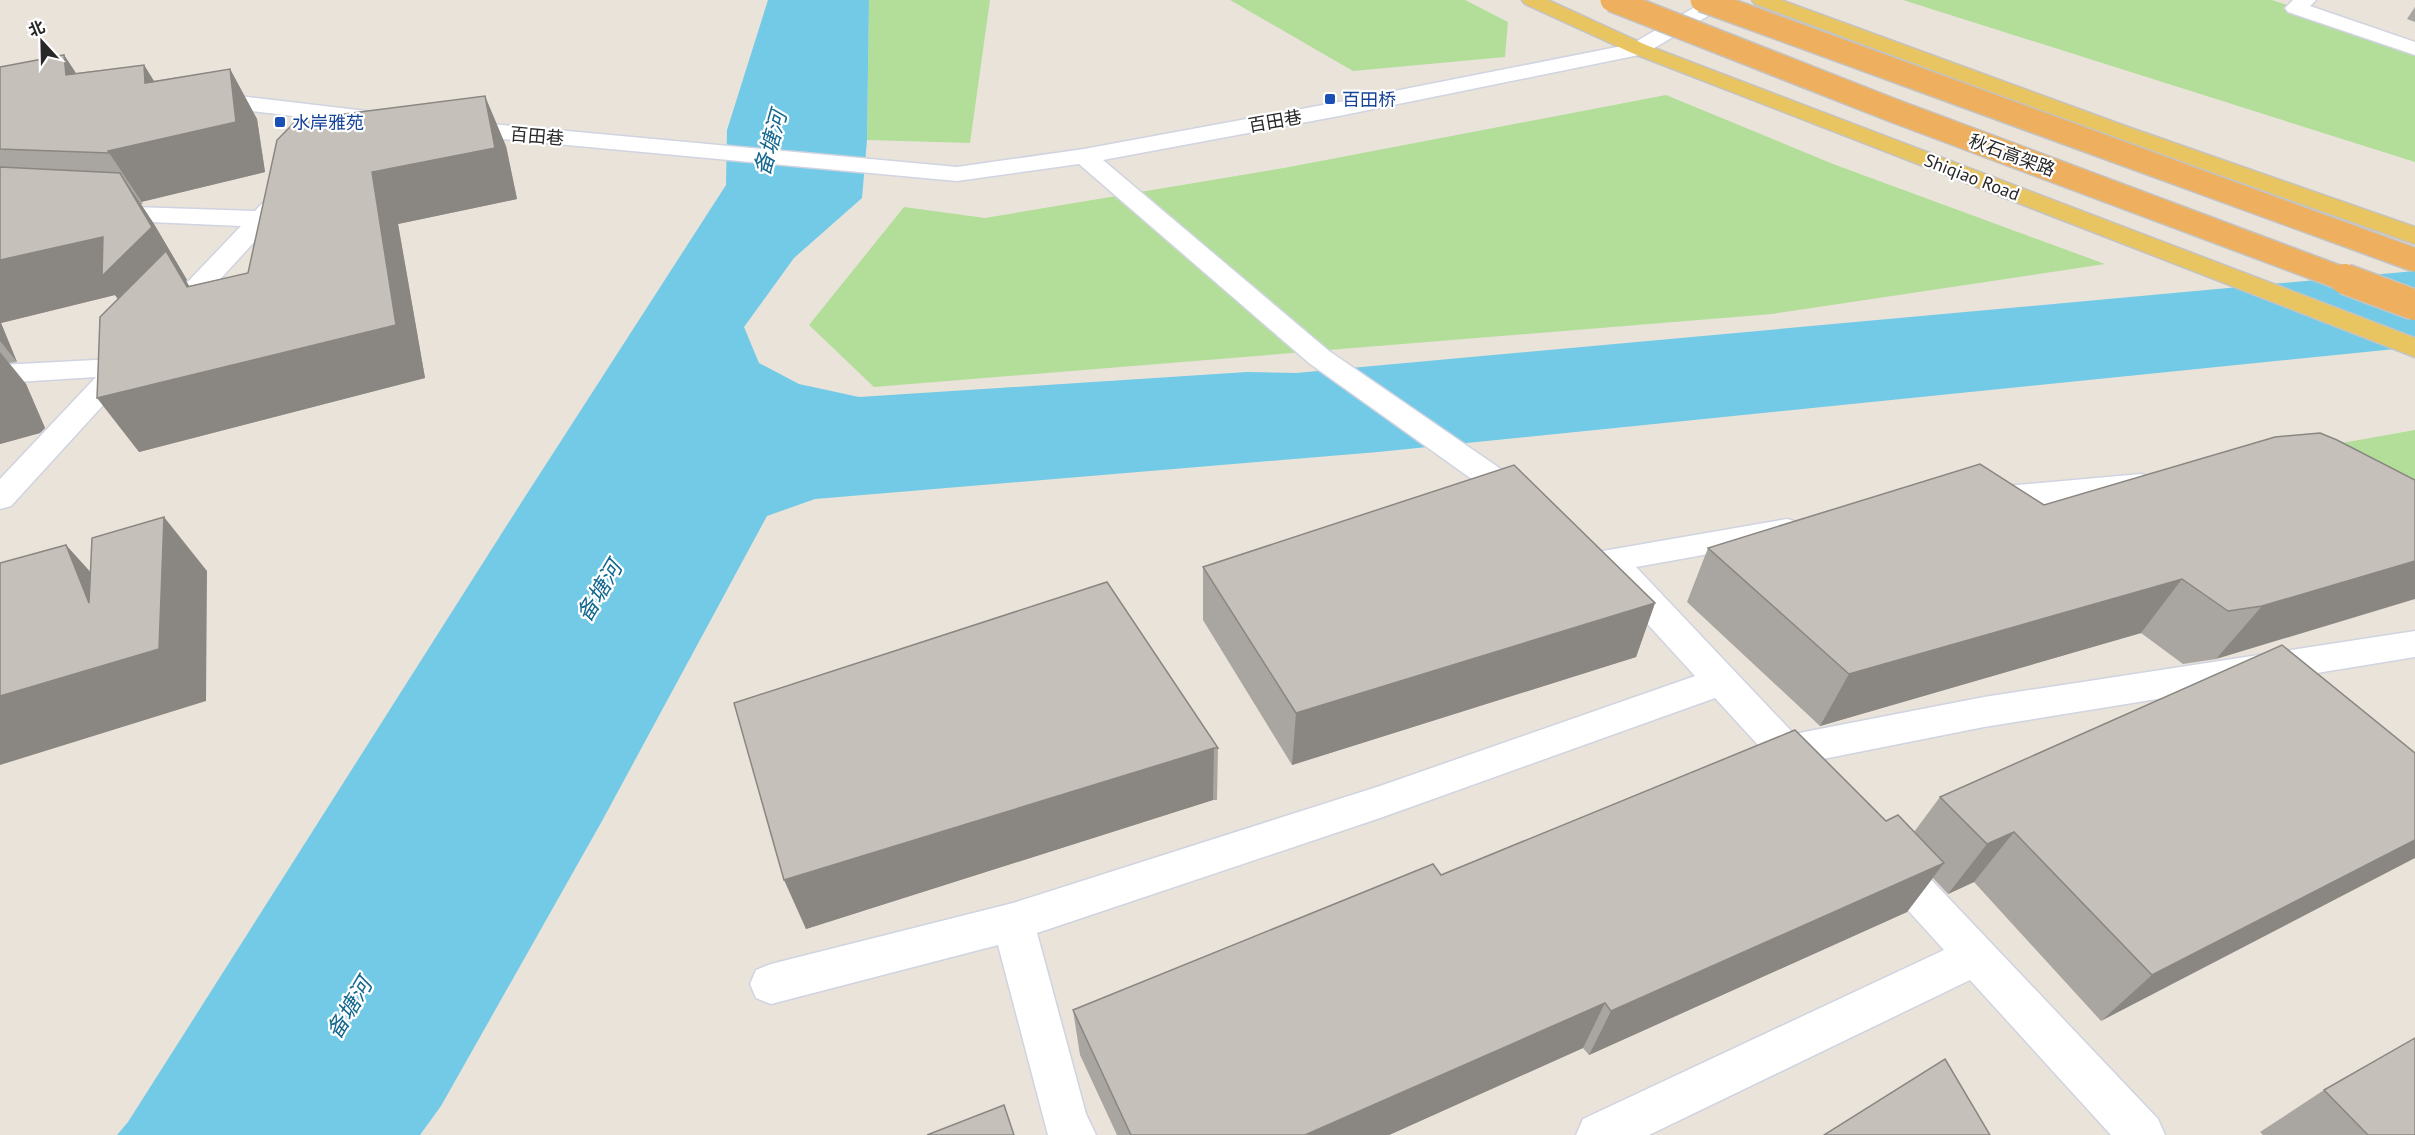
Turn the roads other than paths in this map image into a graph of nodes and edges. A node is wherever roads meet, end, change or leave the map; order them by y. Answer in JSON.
{"nodes":[{"id":1,"x":1532,"y":0,"type":"edge"},
{"id":2,"x":1612,"y":0,"type":"edge"},
{"id":3,"x":1702,"y":0,"type":"edge"},
{"id":4,"x":1721,"y":0,"type":"edge"},
{"id":5,"x":1762,"y":0,"type":"edge"},
{"id":6,"x":2306,"y":0,"type":"edge"},
{"id":7,"x":1639,"y":49,"type":"junction"},
{"id":8,"x":2415,"y":49,"type":"edge"},
{"id":9,"x":182,"y":97,"type":"edge"},
{"id":10,"x":357,"y":117,"type":"junction"},
{"id":11,"x":403,"y":122,"type":"edge"},
{"id":12,"x":438,"y":126,"type":"edge"},
{"id":13,"x":333,"y":142,"type":"edge"},
{"id":14,"x":1084,"y":156,"type":"junction"},
{"id":15,"x":309,"y":168,"type":"edge"},
{"id":16,"x":2271,"y":186,"type":"junction"},
{"id":17,"x":78,"y":212,"type":"edge"},
{"id":18,"x":261,"y":219,"type":"junction"},
{"id":19,"x":2415,"y":226,"type":"edge"},
{"id":20,"x":2415,"y":236,"type":"edge"},
{"id":21,"x":2415,"y":260,"type":"edge"},
{"id":22,"x":2415,"y":305,"type":"edge"},
{"id":23,"x":2415,"y":348,"type":"edge"},
{"id":24,"x":123,"y":367,"type":"junction"},
{"id":25,"x":0,"y":374,"type":"edge"},
{"id":26,"x":2165,"y":483,"type":"edge"},
{"id":27,"x":0,"y":498,"type":"edge"},
{"id":28,"x":1957,"y":502,"type":"edge"},
{"id":29,"x":1818,"y":525,"type":"edge"},
{"id":30,"x":1580,"y":540,"type":"junction"},
{"id":31,"x":2415,"y":644,"type":"edge"},
{"id":32,"x":1721,"y":681,"type":"junction"},
{"id":33,"x":1786,"y":751,"type":"junction"},
{"id":34,"x":1826,"y":793,"type":"edge"},
{"id":35,"x":1865,"y":836,"type":"edge"},
{"id":36,"x":1013,"y":922,"type":"junction"},
{"id":37,"x":1976,"y":956,"type":"junction"},
{"id":38,"x":771,"y":984,"type":"dead end"},
{"id":39,"x":1073,"y":1135,"type":"edge"},
{"id":40,"x":1599,"y":1135,"type":"edge"},
{"id":41,"x":2142,"y":1135,"type":"edge"}],
"edges":[{"from":1,"to":7,"type":"main road","name":"Shiqiao Road"},
{"from":2,"to":22,"type":"highway","name":"秋石高架路","bridge":true},
{"from":3,"to":21,"type":"highway","name":"秋石高架路","bridge":true},
{"from":4,"to":7,"type":"street","name":"百田巷"},
{"from":5,"to":16,"type":"main road"},
{"from":6,"to":8,"type":"street"},
{"from":7,"to":14,"type":"street","name":"百田巷"},
{"from":7,"to":23,"type":"main road","name":"Shiqiao Road"},
{"from":9,"to":10,"type":"street"},
{"from":10,"to":11,"type":"street"},
{"from":10,"to":13,"type":"street"},
{"from":12,"to":14,"type":"street","name":"百田巷"},
{"from":14,"to":30,"type":"street"},
{"from":15,"to":18,"type":"street"},
{"from":16,"to":19,"type":"main road"},
{"from":16,"to":20,"type":"main road"},
{"from":17,"to":18,"type":"street"},
{"from":18,"to":24,"type":"street"},
{"from":24,"to":25,"type":"street"},
{"from":24,"to":27,"type":"street"},
{"from":26,"to":28,"type":"street"},
{"from":29,"to":30,"type":"street"},
{"from":30,"to":32,"type":"street"},
{"from":31,"to":33,"type":"street"},
{"from":32,"to":33,"type":"street"},
{"from":32,"to":36,"type":"street"},
{"from":33,"to":34,"type":"street"},
{"from":35,"to":37,"type":"street"},
{"from":36,"to":38,"type":"street"},
{"from":36,"to":39,"type":"street"},
{"from":37,"to":40,"type":"street"},
{"from":37,"to":41,"type":"street"}]}
